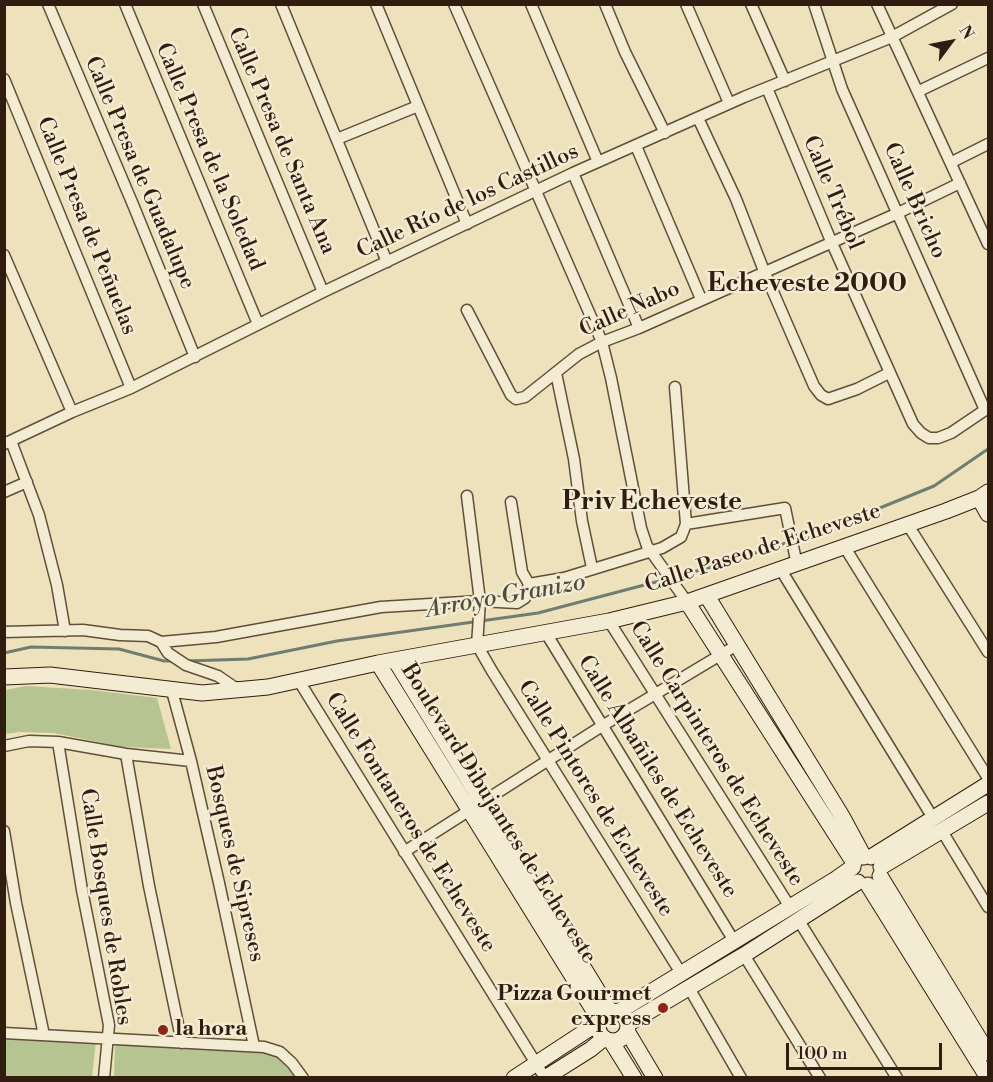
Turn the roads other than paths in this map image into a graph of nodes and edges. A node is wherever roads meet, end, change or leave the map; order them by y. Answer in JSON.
{"nodes":[{"id":1,"x":48,"y":4,"type":"edge"},
{"id":2,"x":125,"y":4,"type":"edge"},
{"id":3,"x":203,"y":4,"type":"edge"},
{"id":4,"x":281,"y":4,"type":"edge"},
{"id":5,"x":376,"y":4,"type":"edge"},
{"id":6,"x":454,"y":4,"type":"edge"},
{"id":7,"x":531,"y":4,"type":"edge"},
{"id":8,"x":605,"y":4,"type":"edge"},
{"id":9,"x":686,"y":4,"type":"edge"},
{"id":10,"x":751,"y":4,"type":"edge"},
{"id":11,"x":814,"y":4,"type":"edge"},
{"id":12,"x":878,"y":4,"type":"edge"},
{"id":13,"x":945,"y":6,"type":"edge"},
{"id":14,"x":892,"y":37,"type":"junction"},
{"id":15,"x":988,"y":58,"type":"edge"},
{"id":16,"x":833,"y":62,"type":"junction"},
{"id":17,"x":4,"y":79,"type":"edge"},
{"id":18,"x":785,"y":81,"type":"junction"},
{"id":19,"x":767,"y":88,"type":"junction"},
{"id":20,"x":919,"y":92,"type":"junction"},
{"id":21,"x":729,"y":104,"type":"junction"},
{"id":22,"x":418,"y":106,"type":"junction"},
{"id":23,"x":698,"y":118,"type":"junction"},
{"id":24,"x":664,"y":133,"type":"junction"},
{"id":25,"x":338,"y":139,"type":"junction"},
{"id":26,"x":988,"y":144,"type":"edge"},
{"id":27,"x":636,"y":146,"type":"junction"},
{"id":28,"x":598,"y":162,"type":"junction"},
{"id":29,"x":952,"y":162,"type":"junction"},
{"id":30,"x":573,"y":173,"type":"junction"},
{"id":31,"x":960,"y":183,"type":"junction"},
{"id":32,"x":536,"y":191,"type":"junction"},
{"id":33,"x":898,"y":213,"type":"junction"},
{"id":34,"x":467,"y":225,"type":"junction"},
{"id":35,"x":831,"y":241,"type":"junction"},
{"id":36,"x":988,"y":244,"type":"edge"},
{"id":37,"x":4,"y":255,"type":"edge"},
{"id":38,"x":387,"y":262,"type":"junction"},
{"id":39,"x":764,"y":271,"type":"junction"},
{"id":40,"x":323,"y":292,"type":"junction"},
{"id":41,"x":701,"y":300,"type":"junction"},
{"id":42,"x":467,"y":310,"type":"dead end"},
{"id":43,"x":258,"y":324,"type":"junction"},
{"id":44,"x":639,"y":328,"type":"junction"},
{"id":45,"x":602,"y":342,"type":"junction"},
{"id":46,"x":195,"y":357,"type":"junction"},
{"id":47,"x":556,"y":373,"type":"junction"},
{"id":48,"x":889,"y":373,"type":"junction"},
{"id":49,"x":675,"y":387,"type":"dead end"},
{"id":50,"x":131,"y":388,"type":"junction"},
{"id":51,"x":987,"y":409,"type":"edge"},
{"id":52,"x":72,"y":412,"type":"junction"},
{"id":53,"x":8,"y":442,"type":"edge"},
{"id":54,"x":27,"y":482,"type":"junction"},
{"id":55,"x":4,"y":492,"type":"edge"},
{"id":56,"x":984,"y":495,"type":"edge"},
{"id":57,"x":467,"y":496,"type":"dead end"},
{"id":58,"x":511,"y":502,"type":"dead end"},
{"id":59,"x":988,"y":514,"type":"edge"},
{"id":60,"x":686,"y":524,"type":"junction"},
{"id":61,"x":908,"y":525,"type":"junction"},
{"id":62,"x":844,"y":546,"type":"junction"},
{"id":63,"x":652,"y":554,"type":"junction"},
{"id":64,"x":797,"y":565,"type":"junction"},
{"id":65,"x":592,"y":568,"type":"junction"},
{"id":66,"x":781,"y":570,"type":"junction"},
{"id":67,"x":528,"y":584,"type":"junction"},
{"id":68,"x":707,"y":596,"type":"junction"},
{"id":69,"x":687,"y":602,"type":"junction"},
{"id":70,"x":480,"y":606,"type":"junction"},
{"id":71,"x":609,"y":621,"type":"junction"},
{"id":72,"x":65,"y":631,"type":"junction"},
{"id":73,"x":4,"y":632,"type":"edge"},
{"id":74,"x":546,"y":633,"type":"junction"},
{"id":75,"x":161,"y":642,"type":"junction"},
{"id":76,"x":477,"y":645,"type":"junction"},
{"id":77,"x":737,"y":645,"type":"junction"},
{"id":78,"x":988,"y":652,"type":"edge"},
{"id":79,"x":721,"y":654,"type":"junction"},
{"id":80,"x":395,"y":660,"type":"junction"},
{"id":81,"x":378,"y":663,"type":"junction"},
{"id":82,"x":4,"y":677,"type":"edge"},
{"id":83,"x":299,"y":681,"type":"junction"},
{"id":84,"x":172,"y":691,"type":"junction"},
{"id":85,"x":240,"y":691,"type":"junction"},
{"id":86,"x":656,"y":693,"type":"junction"},
{"id":87,"x":602,"y":726,"type":"junction"},
{"id":88,"x":58,"y":742,"type":"junction"},
{"id":89,"x":4,"y":746,"type":"edge"},
{"id":90,"x":126,"y":754,"type":"junction"},
{"id":91,"x":191,"y":761,"type":"junction"},
{"id":92,"x":548,"y":762,"type":"junction"},
{"id":93,"x":988,"y":778,"type":"edge"},
{"id":94,"x":988,"y":784,"type":"edge"},
{"id":95,"x":988,"y":803,"type":"edge"},
{"id":96,"x":476,"y":806,"type":"junction"},
{"id":97,"x":938,"y":824,"type":"junction"},
{"id":98,"x":4,"y":831,"type":"edge"},
{"id":99,"x":404,"y":852,"type":"junction"},
{"id":100,"x":866,"y":869,"type":"junction"},
{"id":101,"x":790,"y":907,"type":"junction"},
{"id":102,"x":988,"y":907,"type":"edge"},
{"id":103,"x":799,"y":921,"type":"junction"},
{"id":104,"x":734,"y":941,"type":"junction"},
{"id":105,"x":744,"y":955,"type":"junction"},
{"id":106,"x":681,"y":973,"type":"junction"},
{"id":107,"x":689,"y":988,"type":"junction"},
{"id":108,"x":613,"y":1020,"type":"junction"},
{"id":109,"x":4,"y":1033,"type":"edge"},
{"id":110,"x":44,"y":1035,"type":"junction"},
{"id":111,"x":107,"y":1040,"type":"junction"},
{"id":112,"x":607,"y":1040,"type":"junction"},
{"id":113,"x":182,"y":1043,"type":"junction"},
{"id":114,"x":254,"y":1046,"type":"junction"},
{"id":115,"x":988,"y":1053,"type":"edge"},
{"id":116,"x":537,"y":1063,"type":"junction"},
{"id":117,"x":104,"y":1077,"type":"edge"},
{"id":118,"x":303,"y":1077,"type":"edge"},
{"id":119,"x":514,"y":1077,"type":"edge"},
{"id":120,"x":545,"y":1077,"type":"edge"},
{"id":121,"x":634,"y":1077,"type":"edge"},
{"id":122,"x":656,"y":1077,"type":"edge"},
{"id":123,"x":741,"y":1077,"type":"edge"},
{"id":124,"x":820,"y":1077,"type":"edge"},
{"id":125,"x":897,"y":1077,"type":"edge"},
{"id":126,"x":988,"y":1077,"type":"edge"}],
"edges":[{"from":1,"to":46,"type":"street","name":"Calle Presa de Guadalupe"},
{"from":2,"to":43,"type":"street","name":"Calle Presa de la Soledad"},
{"from":3,"to":40,"type":"street","name":"Calle Presa de Santa Ana"},
{"from":4,"to":25,"type":"street"},
{"from":5,"to":22,"type":"street"},
{"from":6,"to":32,"type":"street"},
{"from":7,"to":28,"type":"street"},
{"from":8,"to":24,"type":"street"},
{"from":9,"to":21,"type":"street"},
{"from":10,"to":18,"type":"street"},
{"from":11,"to":16,"type":"street","name":"Calle Bricho"},
{"from":12,"to":14,"type":"street"},
{"from":13,"to":14,"type":"street","name":"Calle Río de los Castillos"},
{"from":14,"to":16,"type":"street","name":"Calle Río de los Castillos"},
{"from":14,"to":20,"type":"street"},
{"from":15,"to":20,"type":"street"},
{"from":16,"to":18,"type":"street","name":"Calle Río de los Castillos"},
{"from":16,"to":33,"type":"street","name":"Calle Bricho"},
{"from":17,"to":50,"type":"street","name":"Calle Presa de Peñuelas"},
{"from":18,"to":19,"type":"street","name":"Calle Río de los Castillos"},
{"from":19,"to":21,"type":"street","name":"Calle Río de los Castillos"},
{"from":19,"to":35,"type":"street","name":"Calle Trébol"},
{"from":20,"to":29,"type":"street"},
{"from":21,"to":23,"type":"street","name":"Calle Río de los Castillos"},
{"from":22,"to":25,"type":"street"},
{"from":22,"to":34,"type":"street"},
{"from":23,"to":24,"type":"street","name":"Calle Río de los Castillos"},
{"from":23,"to":39,"type":"street"},
{"from":24,"to":27,"type":"street","name":"Calle Río de los Castillos"},
{"from":25,"to":38,"type":"street"},
{"from":26,"to":29,"type":"street"},
{"from":27,"to":28,"type":"street","name":"Calle Río de los Castillos"},
{"from":27,"to":41,"type":"street"},
{"from":28,"to":30,"type":"street","name":"Calle Río de los Castillos"},
{"from":29,"to":31,"type":"street"},
{"from":30,"to":32,"type":"street","name":"Calle Río de los Castillos"},
{"from":30,"to":44,"type":"street"},
{"from":31,"to":33,"type":"street","name":"Calle Nabo"},
{"from":31,"to":36,"type":"street"},
{"from":32,"to":34,"type":"street","name":"Calle Río de los Castillos"},
{"from":32,"to":45,"type":"street"},
{"from":33,"to":35,"type":"street","name":"Calle Nabo"},
{"from":33,"to":51,"type":"street","name":"Calle Bricho"},
{"from":34,"to":38,"type":"street","name":"Calle Río de los Castillos"},
{"from":35,"to":39,"type":"street","name":"Calle Nabo"},
{"from":35,"to":48,"type":"street","name":"Calle Trébol"},
{"from":37,"to":52,"type":"street"},
{"from":38,"to":40,"type":"street","name":"Calle Río de los Castillos"},
{"from":39,"to":41,"type":"street","name":"Calle Nabo"},
{"from":39,"to":48,"type":"street"},
{"from":40,"to":43,"type":"street","name":"Calle Río de los Castillos"},
{"from":41,"to":44,"type":"street","name":"Calle Nabo"},
{"from":42,"to":47,"type":"street","name":"Calle Nabo"},
{"from":43,"to":46,"type":"street","name":"Calle Río de los Castillos"},
{"from":44,"to":45,"type":"street","name":"Calle Nabo"},
{"from":45,"to":47,"type":"street","name":"Calle Nabo"},
{"from":45,"to":63,"type":"street"},
{"from":46,"to":50,"type":"street","name":"Calle Río de los Castillos"},
{"from":47,"to":65,"type":"street"},
{"from":48,"to":51,"type":"street","name":"Calle Trébol"},
{"from":49,"to":60,"type":"street"},
{"from":50,"to":52,"type":"street","name":"Calle Río de los Castillos"},
{"from":52,"to":53,"type":"street","name":"Calle Río de los Castillos"},
{"from":53,"to":54,"type":"street"},
{"from":54,"to":55,"type":"street"},
{"from":54,"to":72,"type":"street"},
{"from":56,"to":59,"type":"street"},
{"from":56,"to":61,"type":"street","name":"Calle Paseo de Echeveste"},
{"from":57,"to":70,"type":"street"},
{"from":58,"to":67,"type":"street"},
{"from":60,"to":63,"type":"street"},
{"from":60,"to":64,"type":"street"},
{"from":61,"to":62,"type":"street","name":"Calle Paseo de Echeveste"},
{"from":61,"to":78,"type":"street"},
{"from":62,"to":64,"type":"street","name":"Calle Paseo de Echeveste"},
{"from":62,"to":93,"type":"street"},
{"from":63,"to":65,"type":"street"},
{"from":63,"to":69,"type":"street"},
{"from":64,"to":66,"type":"street","name":"Calle Paseo de Echeveste"},
{"from":65,"to":67,"type":"street"},
{"from":66,"to":68,"type":"street","name":"Calle Paseo de Echeveste"},
{"from":66,"to":97,"type":"street"},
{"from":67,"to":70,"type":"street"},
{"from":68,"to":69,"type":"street","name":"Calle Paseo de Echeveste"},
{"from":68,"to":77,"type":"street"},
{"from":69,"to":71,"type":"street","name":"Calle Paseo de Echeveste"},
{"from":69,"to":79,"type":"street"},
{"from":70,"to":75,"type":"street"},
{"from":70,"to":76,"type":"street"},
{"from":71,"to":74,"type":"street","name":"Calle Paseo de Echeveste"},
{"from":71,"to":86,"type":"street","name":"Calle Carpinteros de Echeveste"},
{"from":72,"to":73,"type":"street"},
{"from":72,"to":75,"type":"street"},
{"from":74,"to":76,"type":"street","name":"Calle Paseo de Echeveste"},
{"from":74,"to":87,"type":"street","name":"Calle Albañiles de Echeveste"},
{"from":75,"to":85,"type":"street"},
{"from":76,"to":80,"type":"street","name":"Calle Paseo de Echeveste"},
{"from":76,"to":92,"type":"street","name":"Calle Pintores de Echeveste"},
{"from":77,"to":79,"type":"street"},
{"from":77,"to":100,"type":"street"},
{"from":79,"to":86,"type":"street"},
{"from":79,"to":100,"type":"street"},
{"from":80,"to":81,"type":"street","name":"Calle Paseo de Echeveste"},
{"from":80,"to":96,"type":"street","name":"Boulevard Dibujantes de Echeveste"},
{"from":81,"to":83,"type":"street","name":"Calle Paseo de Echeveste"},
{"from":81,"to":96,"type":"street","name":"Boulevard Dibujantes de Echeveste"},
{"from":82,"to":84,"type":"street","name":"Calle Paseo de Echeveste"},
{"from":83,"to":85,"type":"street","name":"Calle Paseo de Echeveste"},
{"from":83,"to":99,"type":"street","name":"Calle Fontaneros de Echeveste"},
{"from":84,"to":85,"type":"street","name":"Calle Paseo de Echeveste"},
{"from":84,"to":91,"type":"street","name":"Bosques de Sipreses"},
{"from":86,"to":87,"type":"street"},
{"from":86,"to":101,"type":"street","name":"Calle Carpinteros de Echeveste"},
{"from":87,"to":92,"type":"street"},
{"from":87,"to":104,"type":"street","name":"Calle Albañiles de Echeveste"},
{"from":88,"to":89,"type":"street"},
{"from":88,"to":90,"type":"street"},
{"from":88,"to":111,"type":"street","name":"Calle Bosques de Robles"},
{"from":90,"to":91,"type":"street"},
{"from":90,"to":113,"type":"street"},
{"from":91,"to":114,"type":"street","name":"Bosques de Sipreses"},
{"from":92,"to":96,"type":"street"},
{"from":92,"to":106,"type":"street","name":"Calle Pintores de Echeveste"},
{"from":94,"to":97,"type":"street"},
{"from":95,"to":97,"type":"street"},
{"from":96,"to":99,"type":"street"},
{"from":96,"to":108,"type":"street","name":"Boulevard Dibujantes de Echeveste"},
{"from":97,"to":100,"type":"street"},
{"from":97,"to":102,"type":"street"},
{"from":98,"to":110,"type":"street"},
{"from":99,"to":116,"type":"street","name":"Calle Fontaneros de Echeveste"},
{"from":100,"to":101,"type":"street"},
{"from":100,"to":103,"type":"street"},
{"from":100,"to":115,"type":"street"},
{"from":100,"to":126,"type":"street"},
{"from":101,"to":104,"type":"street"},
{"from":103,"to":105,"type":"street"},
{"from":103,"to":125,"type":"street","name":"Calle Carpinteros de Echeveste"},
{"from":104,"to":106,"type":"street"},
{"from":105,"to":107,"type":"street"},
{"from":105,"to":124,"type":"street"},
{"from":106,"to":108,"type":"street"},
{"from":107,"to":108,"type":"street"},
{"from":107,"to":123,"type":"street"},
{"from":108,"to":112,"type":"street"},
{"from":108,"to":112,"type":"street"},
{"from":108,"to":116,"type":"street"},
{"from":108,"to":122,"type":"street","name":"Boulevard Dibujantes de Echeveste"},
{"from":109,"to":110,"type":"street"},
{"from":110,"to":111,"type":"street"},
{"from":111,"to":113,"type":"street"},
{"from":111,"to":117,"type":"street","name":"Calle Bosques de Robles"},
{"from":112,"to":120,"type":"street"},
{"from":112,"to":121,"type":"street"},
{"from":113,"to":114,"type":"street"},
{"from":114,"to":118,"type":"street"},
{"from":116,"to":119,"type":"street"},
{"from":116,"to":120,"type":"street","name":"Calle Fontaneros de Echeveste"}]}
